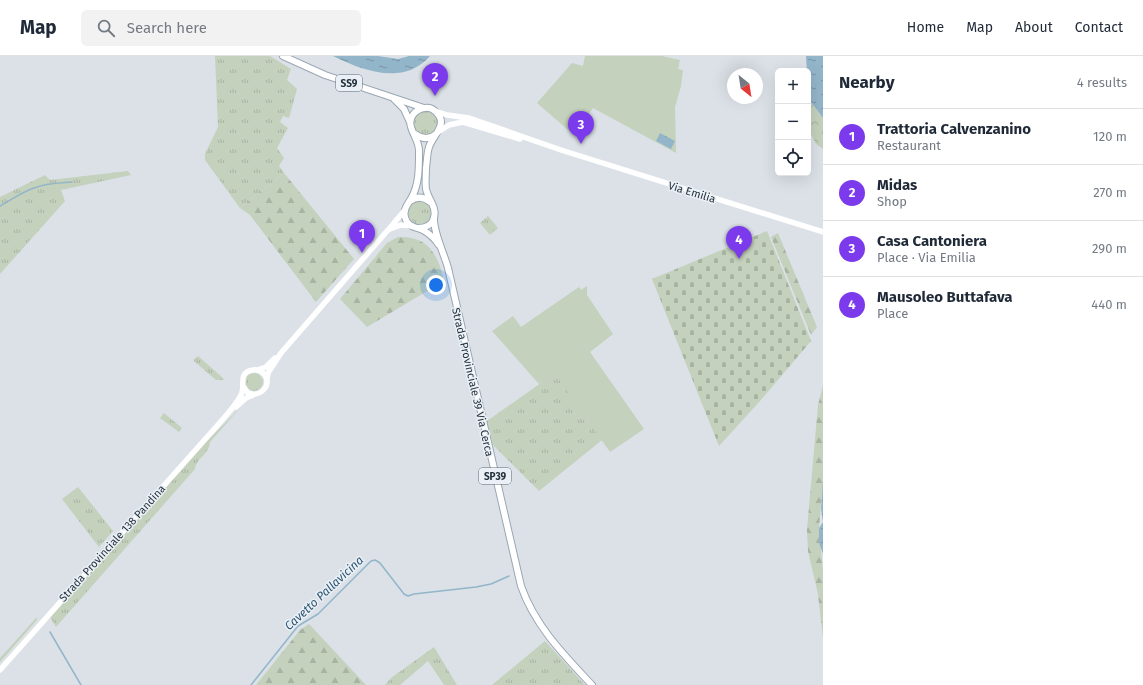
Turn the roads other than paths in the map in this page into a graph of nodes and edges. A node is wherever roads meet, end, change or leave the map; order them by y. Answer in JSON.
{"nodes":[{"id":1,"x":283,"y":56,"type":"edge"},
{"id":2,"x":393,"y":98,"type":"junction"},
{"id":3,"x":424,"y":108,"type":"junction"},
{"id":4,"x":435,"y":111,"type":"junction"},
{"id":5,"x":412,"y":128,"type":"junction"},
{"id":6,"x":438,"y":133,"type":"junction"},
{"id":7,"x":561,"y":150,"type":"junction"},
{"id":8,"x":409,"y":202,"type":"junction"},
{"id":9,"x":433,"y":205,"type":"junction"},
{"id":10,"x":405,"y":210,"type":"junction"},
{"id":11,"x":434,"y":217,"type":"junction"},
{"id":12,"x":415,"y":227,"type":"junction"},
{"id":13,"x":388,"y":230,"type":"junction"},
{"id":14,"x":823,"y":232,"type":"edge"},
{"id":15,"x":440,"y":246,"type":"junction"},
{"id":16,"x":281,"y":353,"type":"junction"},
{"id":17,"x":257,"y":370,"type":"junction"},
{"id":18,"x":267,"y":381,"type":"junction"},
{"id":19,"x":242,"y":386,"type":"junction"},
{"id":20,"x":256,"y":395,"type":"junction"},
{"id":21,"x":224,"y":418,"type":"junction"},
{"id":22,"x":0,"y":670,"type":"edge"},
{"id":23,"x":592,"y":685,"type":"edge"}],
"edges":[{"from":1,"to":2,"type":"main road","number":"SS9"},
{"from":2,"to":3,"type":"main road","number":"SS9"},
{"from":2,"to":5,"type":"main road"},
{"from":3,"to":4,"type":"main road"},
{"from":3,"to":5,"type":"main road"},
{"from":4,"to":6,"type":"main road","name":"Strada Provinciale 39 Via Cerca","number":"SP39"},
{"from":4,"to":7,"type":"street","name":"Via Emilia"},
{"from":5,"to":6,"type":"main road"},
{"from":5,"to":8,"type":"main road"},
{"from":6,"to":7,"type":"street","name":"Via Emilia"},
{"from":6,"to":9,"type":"main road","name":"Strada Provinciale 39 Via Cerca","number":"SP39"},
{"from":7,"to":14,"type":"street","name":"Via Emilia"},
{"from":8,"to":9,"type":"main road"},
{"from":8,"to":10,"type":"main road"},
{"from":9,"to":11,"type":"main road","name":"Strada Provinciale 39 Via Cerca","number":"SP39"},
{"from":10,"to":12,"type":"main road"},
{"from":10,"to":13,"type":"street"},
{"from":11,"to":12,"type":"main road"},
{"from":11,"to":15,"type":"main road","name":"Strada Provinciale 39 Via Cerca","number":"SP39"},
{"from":12,"to":13,"type":"street"},
{"from":12,"to":15,"type":"main road","name":"Strada Provinciale 39 Via Cerca","number":"SP39"},
{"from":13,"to":16,"type":"street"},
{"from":15,"to":23,"type":"main road","name":"Strada Provinciale 39 Via Cerca","number":"SP39"},
{"from":16,"to":17,"type":"street"},
{"from":16,"to":18,"type":"street"},
{"from":17,"to":18,"type":"street"},
{"from":17,"to":19,"type":"street"},
{"from":18,"to":20,"type":"street"},
{"from":19,"to":20,"type":"street"},
{"from":19,"to":21,"type":"street","name":"Strada Provinciale 138 Pandina"},
{"from":20,"to":21,"type":"street","name":"Strada Provinciale 138 Pandina"},
{"from":21,"to":22,"type":"street","name":"Strada Provinciale 138 Pandina"}]}
